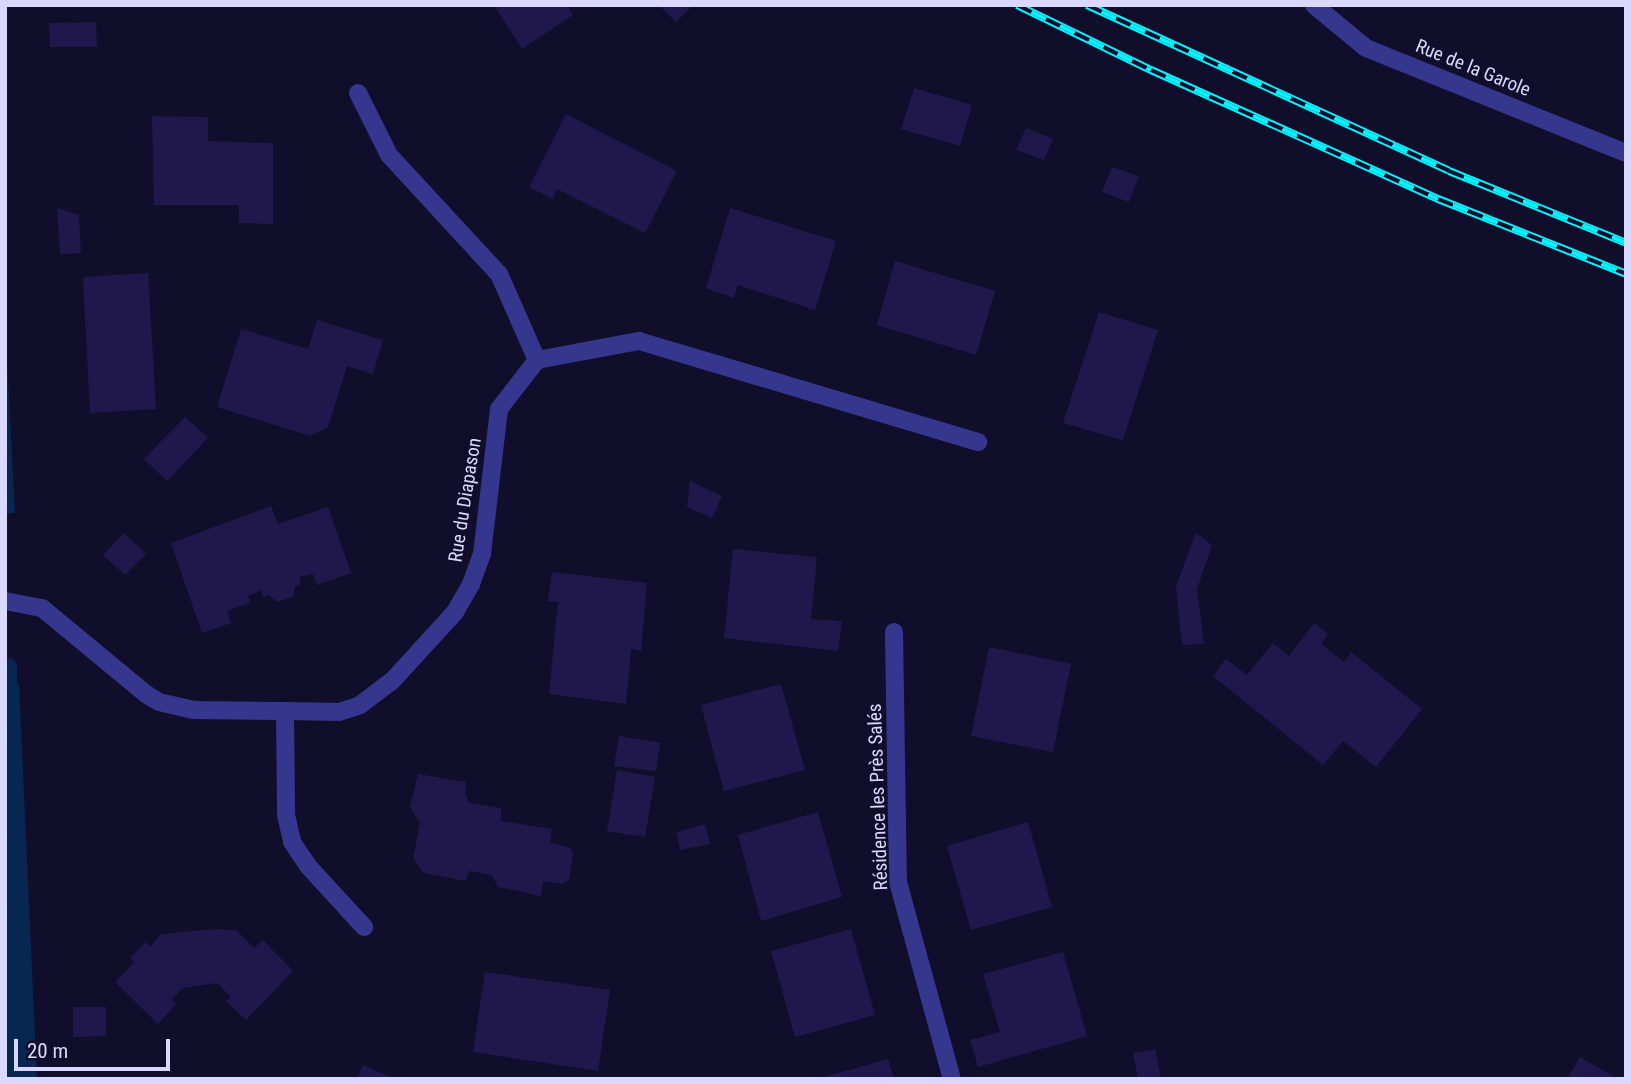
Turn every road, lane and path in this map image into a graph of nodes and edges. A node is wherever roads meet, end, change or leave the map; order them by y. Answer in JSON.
{"nodes":[{"id":1,"x":1314,"y":5,"type":"edge"},
{"id":2,"x":358,"y":93,"type":"dead end"},
{"id":3,"x":1626,"y":153,"type":"edge"},
{"id":4,"x":537,"y":360,"type":"junction"},
{"id":5,"x":978,"y":442,"type":"dead end"},
{"id":6,"x":5,"y":601,"type":"edge"},
{"id":7,"x":894,"y":632,"type":"dead end"},
{"id":8,"x":285,"y":711,"type":"junction"},
{"id":9,"x":364,"y":927,"type":"dead end"},
{"id":10,"x":952,"y":1079,"type":"edge"}],
"edges":[{"from":1,"to":3,"type":"street","name":"Rue de la Garole"},
{"from":2,"to":4,"type":"street"},
{"from":4,"to":5,"type":"street"},
{"from":4,"to":8,"type":"street","name":"Rue du Diapason"},
{"from":6,"to":8,"type":"street","name":"Rue du Diapason"},
{"from":7,"to":10,"type":"street","name":"Résidence les Près Salés"},
{"from":8,"to":9,"type":"street"}]}
